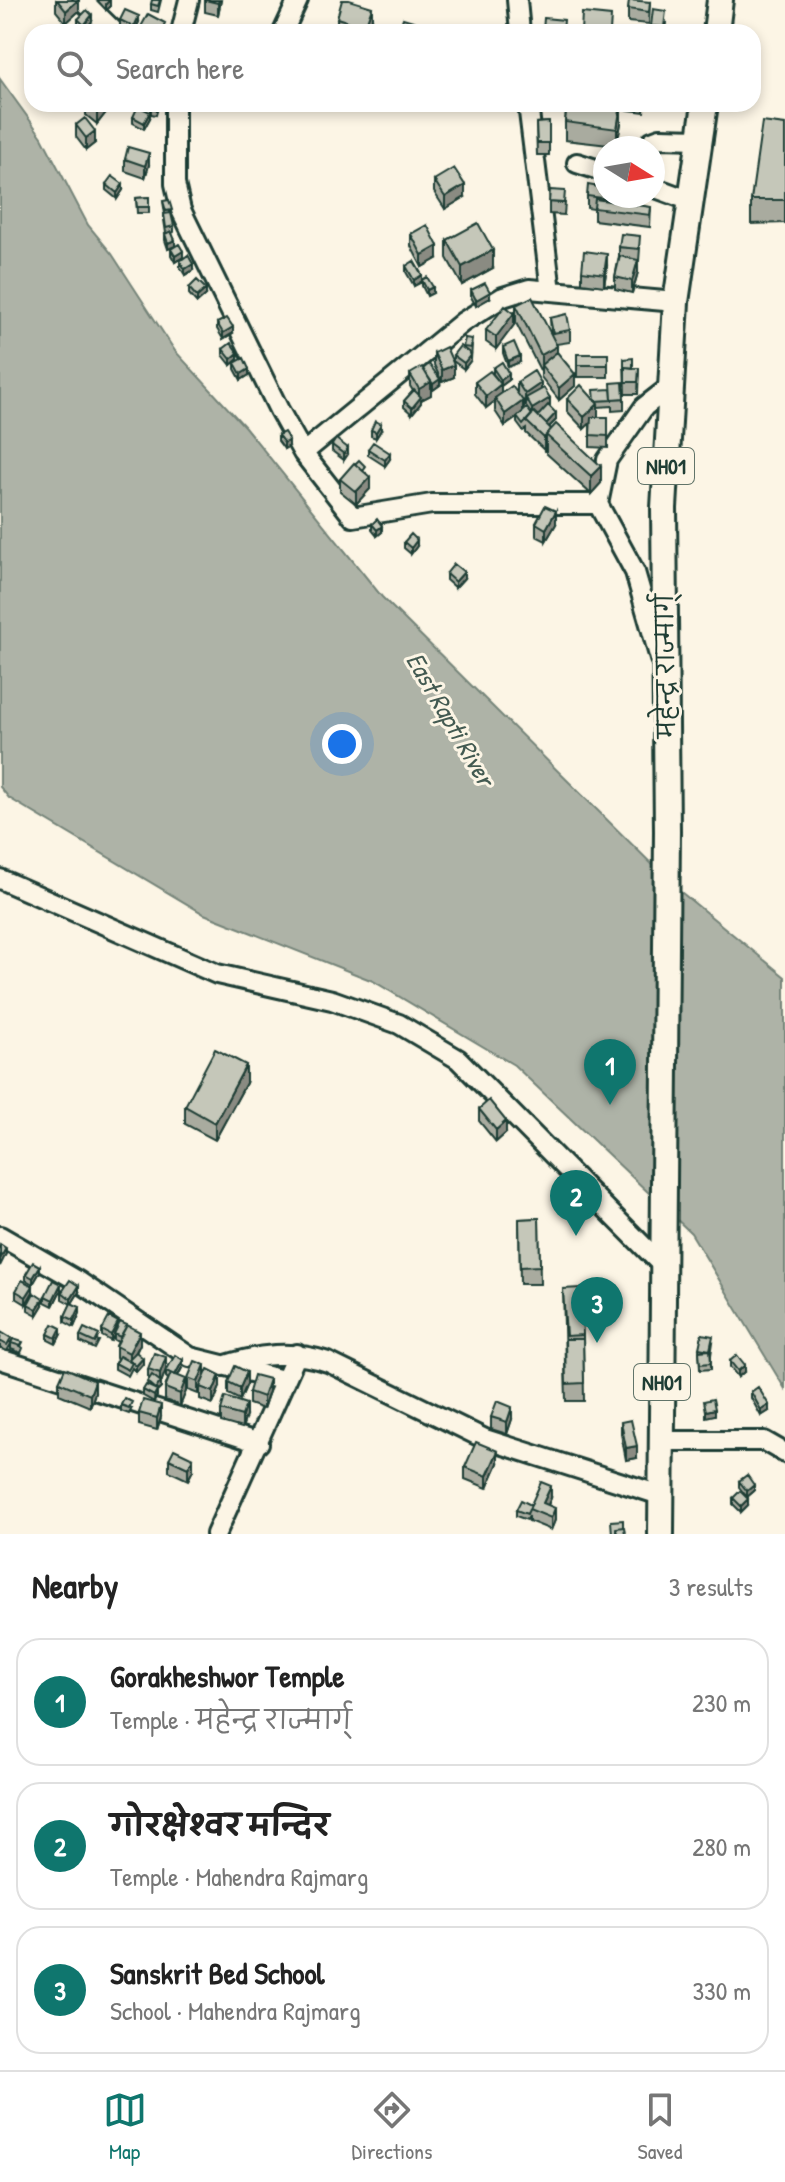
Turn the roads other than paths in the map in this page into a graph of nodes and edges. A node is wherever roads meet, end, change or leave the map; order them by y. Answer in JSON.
{"nodes":[{"id":1,"x":82,"y":0,"type":"edge"},
{"id":2,"x":189,"y":0,"type":"edge"},
{"id":3,"x":298,"y":0,"type":"edge"},
{"id":4,"x":517,"y":0,"type":"edge"},
{"id":5,"x":702,"y":0,"type":"edge"},
{"id":6,"x":720,"y":0,"type":"edge"},
{"id":7,"x":107,"y":24,"type":"edge"},
{"id":8,"x":183,"y":24,"type":"edge"},
{"id":9,"x":287,"y":24,"type":"edge"},
{"id":10,"x":519,"y":24,"type":"edge"},
{"id":11,"x":717,"y":24,"type":"edge"},
{"id":12,"x":175,"y":112,"type":"edge"},
{"id":13,"x":529,"y":112,"type":"edge"},
{"id":14,"x":704,"y":112,"type":"edge"},
{"id":15,"x":665,"y":138,"type":"edge"},
{"id":16,"x":700,"y":139,"type":"junction"},
{"id":17,"x":577,"y":163,"type":"dead end"},
{"id":18,"x":593,"y":168,"type":"edge"},
{"id":19,"x":665,"y":191,"type":"edge"},
{"id":20,"x":691,"y":201,"type":"junction"},
{"id":21,"x":551,"y":291,"type":"junction"},
{"id":22,"x":676,"y":302,"type":"junction"},
{"id":23,"x":671,"y":386,"type":"junction"},
{"id":24,"x":303,"y":453,"type":"junction"},
{"id":25,"x":598,"y":504,"type":"junction"},
{"id":26,"x":665,"y":674,"type":"junction"},
{"id":27,"x":0,"y":879,"type":"edge"},
{"id":28,"x":0,"y":1236,"type":"edge"},
{"id":29,"x":660,"y":1263,"type":"junction"},
{"id":30,"x":297,"y":1354,"type":"junction"},
{"id":31,"x":0,"y":1359,"type":"edge"},
{"id":32,"x":223,"y":1366,"type":"junction"},
{"id":33,"x":283,"y":1380,"type":"junction"},
{"id":34,"x":662,"y":1441,"type":"junction"},
{"id":35,"x":259,"y":1443,"type":"junction"},
{"id":36,"x":785,"y":1453,"type":"edge"},
{"id":37,"x":660,"y":1495,"type":"junction"},
{"id":38,"x":216,"y":1534,"type":"edge"},
{"id":39,"x":661,"y":1534,"type":"edge"}],
"edges":[{"from":1,"to":7,"type":"street"},
{"from":2,"to":8,"type":"street"},
{"from":3,"to":9,"type":"street"},
{"from":4,"to":10,"type":"street"},
{"from":5,"to":6,"type":"street"},
{"from":6,"to":11,"type":"highway"},
{"from":12,"to":24,"type":"street"},
{"from":13,"to":21,"type":"street"},
{"from":14,"to":16,"type":"highway","name":"महेन्द्र राज्मार्ग्","number":"NH01"},
{"from":15,"to":16,"type":"street"},
{"from":16,"to":20,"type":"highway","name":"महेन्द्र राज्मार्ग्","number":"NH01"},
{"from":17,"to":18,"type":"street"},
{"from":19,"to":20,"type":"street"},
{"from":20,"to":22,"type":"highway","name":"महेन्द्र राज्मार्ग्","number":"NH01"},
{"from":21,"to":22,"type":"street"},
{"from":21,"to":24,"type":"street"},
{"from":22,"to":23,"type":"highway","name":"महेन्द्र राज्मार्ग्","number":"NH01"},
{"from":23,"to":25,"type":"street"},
{"from":23,"to":26,"type":"highway","name":"महेन्द्र राज्मार्ग्","number":"NH01"},
{"from":24,"to":25,"type":"street"},
{"from":25,"to":26,"type":"street"},
{"from":26,"to":29,"type":"highway","name":"महेन्द्र राज्मार्ग्","number":"NH01"},
{"from":27,"to":29,"type":"street"},
{"from":28,"to":32,"type":"street"},
{"from":29,"to":34,"type":"highway","number":"NH01"},
{"from":30,"to":32,"type":"street"},
{"from":30,"to":33,"type":"street"},
{"from":30,"to":37,"type":"street"},
{"from":31,"to":35,"type":"street"},
{"from":32,"to":33,"type":"street"},
{"from":33,"to":35,"type":"street"},
{"from":34,"to":36,"type":"street"},
{"from":34,"to":37,"type":"highway","number":"NH01"},
{"from":35,"to":38,"type":"street"},
{"from":37,"to":39,"type":"highway","number":"NH01"}]}
